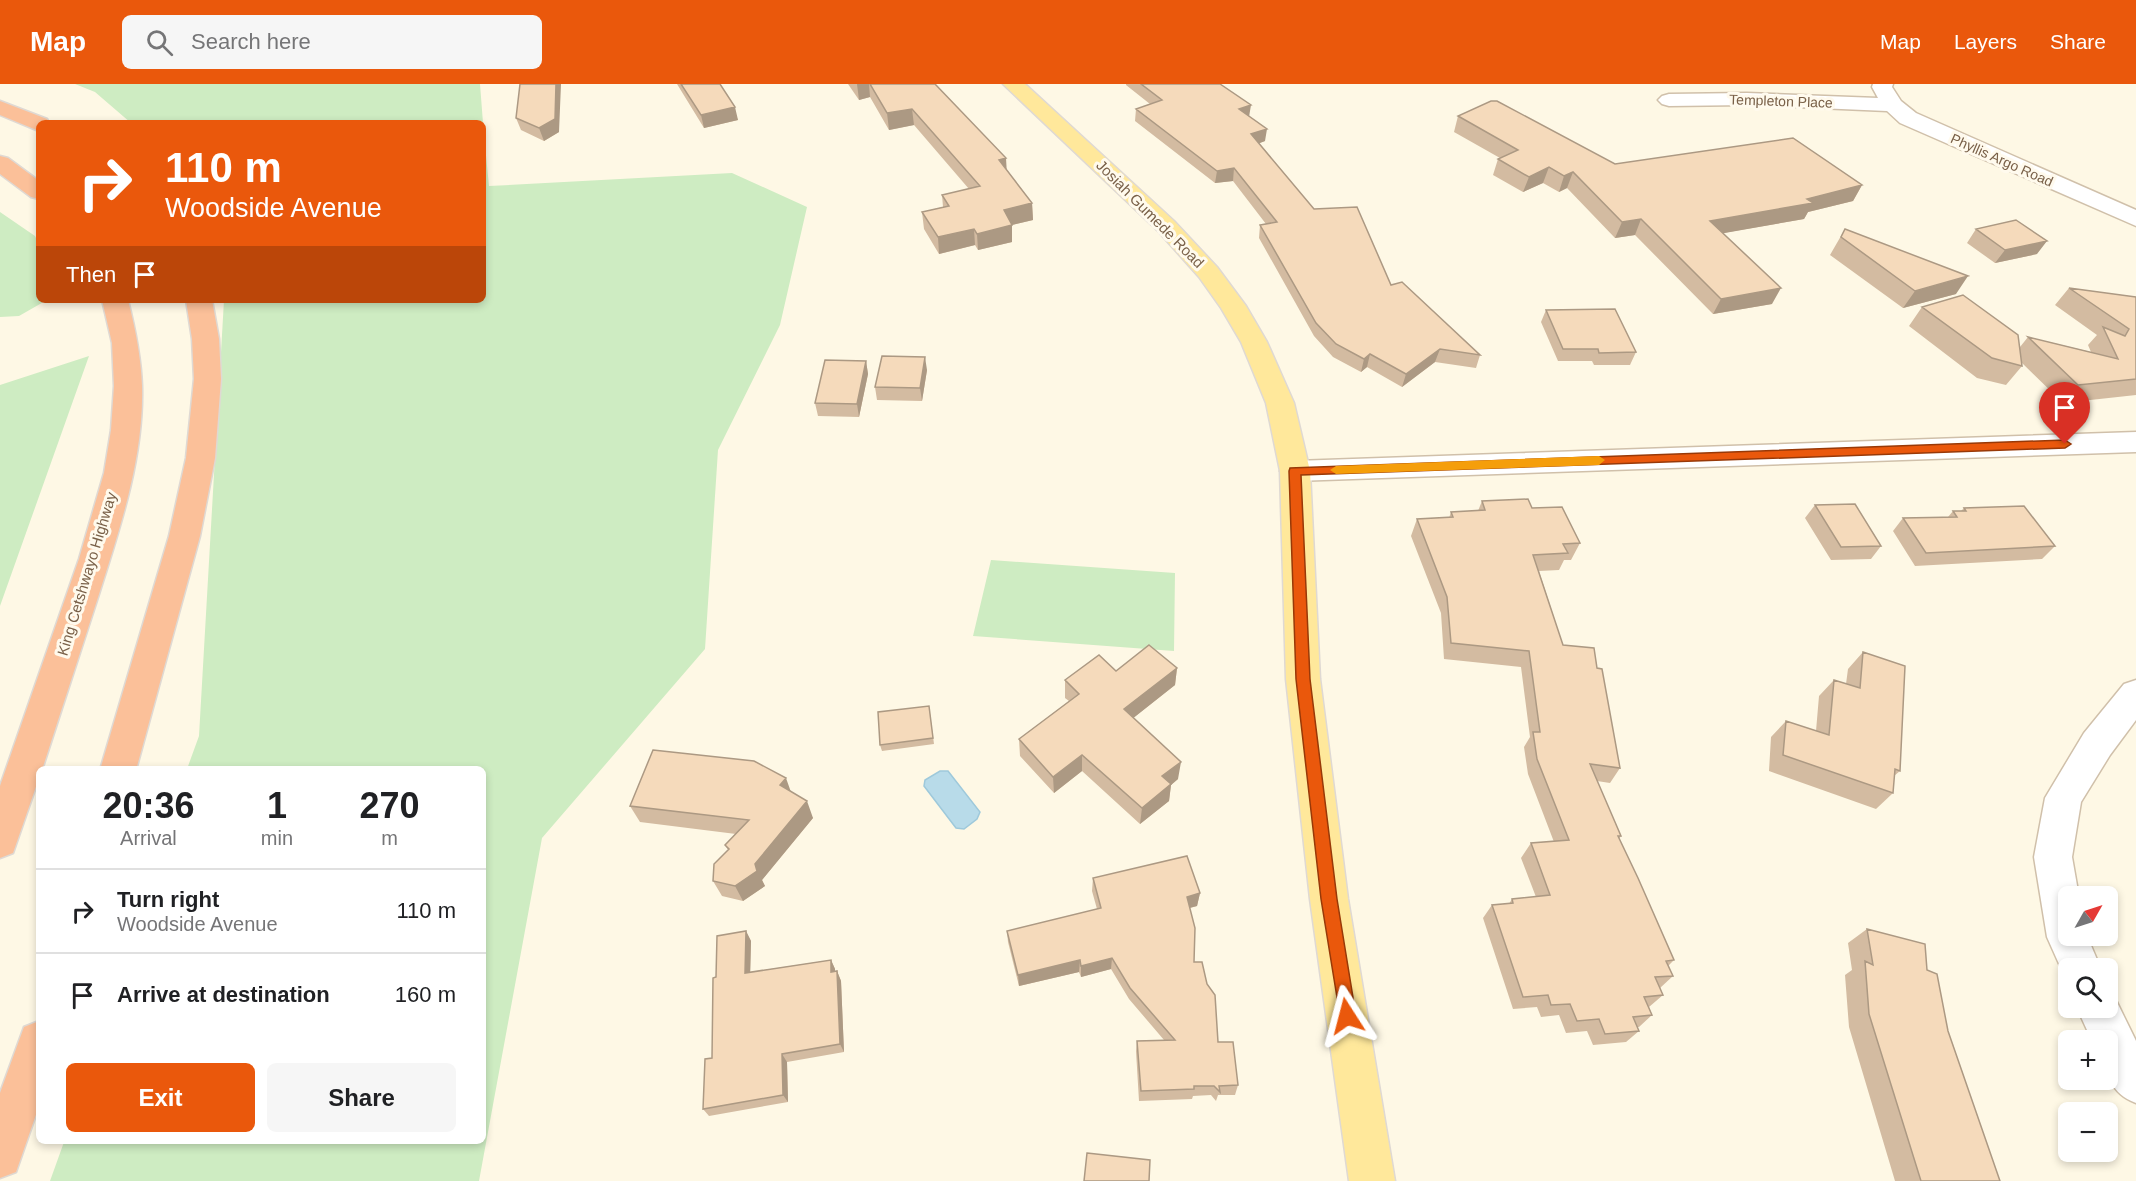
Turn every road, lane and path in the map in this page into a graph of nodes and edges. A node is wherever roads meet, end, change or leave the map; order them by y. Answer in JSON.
{"nodes":[{"id":1,"x":1884,"y":84,"type":"edge"},
{"id":2,"x":1016,"y":85,"type":"edge"},
{"id":3,"x":1669,"y":100,"type":"dead end"},
{"id":4,"x":1893,"y":105,"type":"junction"},
{"id":5,"x":0,"y":107,"type":"edge"},
{"id":6,"x":36,"y":123,"type":"edge"},
{"id":7,"x":0,"y":163,"type":"edge"},
{"id":8,"x":36,"y":190,"type":"edge"},
{"id":9,"x":2136,"y":219,"type":"edge"},
{"id":10,"x":117,"y":303,"type":"edge"},
{"id":11,"x":199,"y":303,"type":"edge"},
{"id":12,"x":2136,"y":442,"type":"edge"},
{"id":13,"x":1295,"y":471,"type":"junction"},
{"id":14,"x":2136,"y":694,"type":"edge"},
{"id":15,"x":119,"y":766,"type":"edge"},
{"id":16,"x":0,"y":841,"type":"edge"},
{"id":17,"x":2076,"y":958,"type":"edge"},
{"id":18,"x":2103,"y":1018,"type":"edge"},
{"id":19,"x":36,"y":1051,"type":"edge"},
{"id":20,"x":2136,"y":1082,"type":"edge"},
{"id":21,"x":0,"y":1156,"type":"edge"},
{"id":22,"x":1372,"y":1181,"type":"edge"}],
"edges":[{"from":1,"to":4,"type":"street"},
{"from":2,"to":13,"type":"main road","name":"Josiah Gumede Road"},
{"from":3,"to":4,"type":"street","name":"Templeton Place"},
{"from":4,"to":9,"type":"street","name":"Phyllis Argo Road"},
{"from":5,"to":6,"type":"highway"},
{"from":7,"to":8,"type":"highway"},
{"from":10,"to":16,"type":"highway","name":"King Cetshwayo Highway"},
{"from":11,"to":15,"type":"highway"},
{"from":12,"to":13,"type":"street"},
{"from":13,"to":22,"type":"main road","name":"Josiah Gumede Road"},
{"from":14,"to":17,"type":"street"},
{"from":18,"to":20,"type":"street"},
{"from":19,"to":21,"type":"highway"}]}
